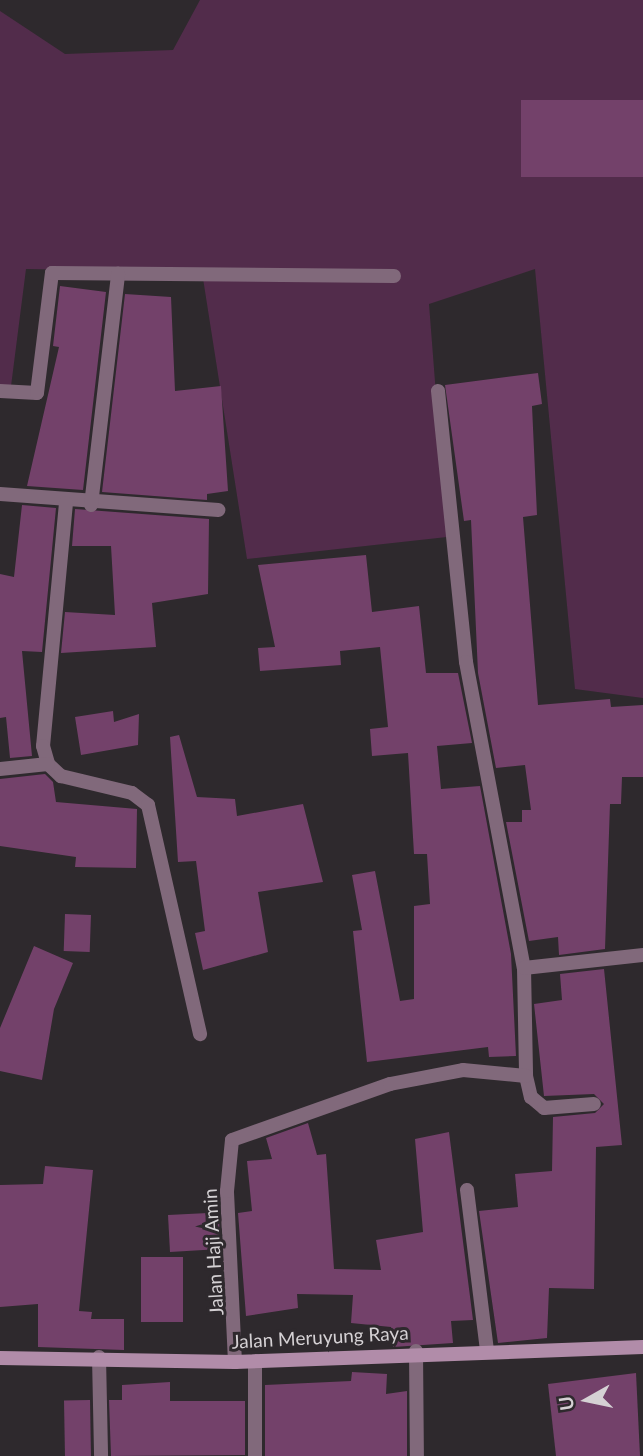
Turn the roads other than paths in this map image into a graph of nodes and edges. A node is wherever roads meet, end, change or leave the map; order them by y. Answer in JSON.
{"nodes":[{"id":1,"x":118,"y":274,"type":"junction"},
{"id":2,"x":394,"y":276,"type":"dead end"},
{"id":3,"x":438,"y":390,"type":"dead end"},
{"id":4,"x":0,"y":391,"type":"edge"},
{"id":5,"x":0,"y":494,"type":"edge"},
{"id":6,"x":66,"y":503,"type":"junction"},
{"id":7,"x":91,"y":505,"type":"junction"},
{"id":8,"x":218,"y":510,"type":"dead end"},
{"id":9,"x":48,"y":764,"type":"junction"},
{"id":10,"x":0,"y":769,"type":"edge"},
{"id":11,"x":643,"y":955,"type":"edge"},
{"id":12,"x":524,"y":968,"type":"junction"},
{"id":13,"x":200,"y":1034,"type":"dead end"},
{"id":14,"x":526,"y":1076,"type":"junction"},
{"id":15,"x":594,"y":1104,"type":"dead end"},
{"id":16,"x":467,"y":1190,"type":"dead end"},
{"id":17,"x":643,"y":1347,"type":"edge"},
{"id":18,"x":416,"y":1351,"type":"junction"},
{"id":19,"x":487,"y":1351,"type":"junction"},
{"id":20,"x":99,"y":1357,"type":"junction"},
{"id":21,"x":0,"y":1358,"type":"edge"},
{"id":22,"x":256,"y":1361,"type":"junction"},
{"id":23,"x":235,"y":1362,"type":"junction"},
{"id":24,"x":101,"y":1456,"type":"edge"},
{"id":25,"x":256,"y":1456,"type":"edge"},
{"id":26,"x":417,"y":1456,"type":"edge"}],
"edges":[{"from":1,"to":2,"type":"street"},
{"from":1,"to":4,"type":"street"},
{"from":1,"to":7,"type":"street"},
{"from":3,"to":12,"type":"street"},
{"from":5,"to":6,"type":"street"},
{"from":6,"to":7,"type":"street"},
{"from":6,"to":9,"type":"street"},
{"from":7,"to":8,"type":"street"},
{"from":9,"to":10,"type":"street"},
{"from":9,"to":13,"type":"street"},
{"from":11,"to":12,"type":"street"},
{"from":12,"to":14,"type":"street"},
{"from":14,"to":15,"type":"street"},
{"from":14,"to":23,"type":"street","name":"Jalan Haji Amin"},
{"from":16,"to":19,"type":"street"},
{"from":17,"to":19,"type":"main road","name":"Jalan Meruyung Raya"},
{"from":18,"to":19,"type":"main road","name":"Jalan Meruyung Raya"},
{"from":18,"to":22,"type":"main road","name":"Jalan Meruyung Raya"},
{"from":18,"to":26,"type":"street"},
{"from":20,"to":21,"type":"main road","name":"Jalan Meruyung Raya"},
{"from":20,"to":23,"type":"main road","name":"Jalan Meruyung Raya"},
{"from":20,"to":24,"type":"street"},
{"from":22,"to":23,"type":"main road","name":"Jalan Meruyung Raya"},
{"from":22,"to":25,"type":"street"}]}
